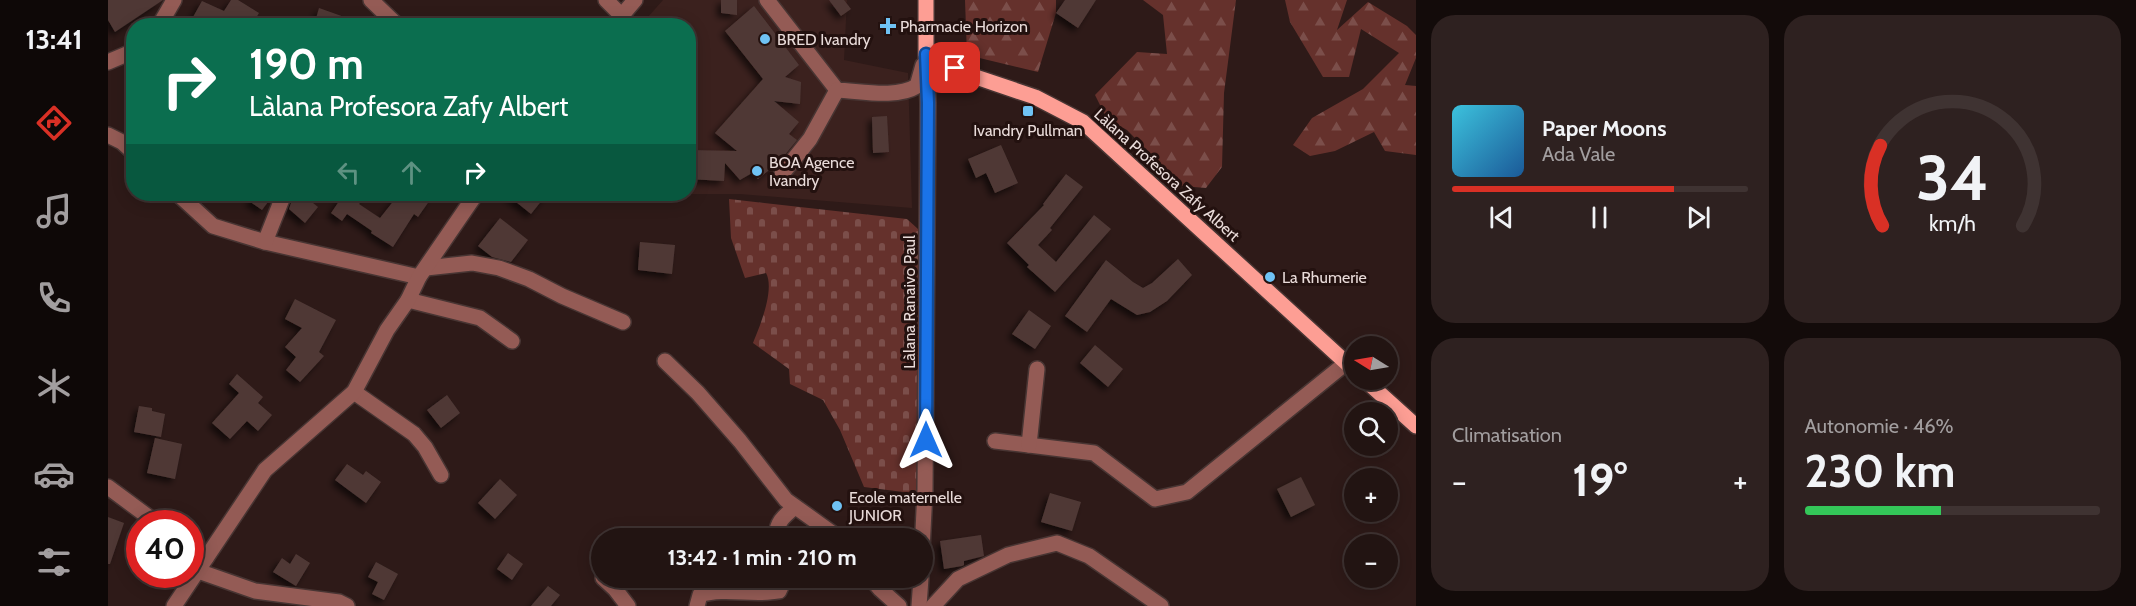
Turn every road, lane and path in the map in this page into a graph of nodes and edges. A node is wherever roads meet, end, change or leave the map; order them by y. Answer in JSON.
{"nodes":[{"id":1,"x":174,"y":0,"type":"edge"},
{"id":2,"x":371,"y":0,"type":"edge"},
{"id":3,"x":606,"y":0,"type":"edge"},
{"id":4,"x":635,"y":0,"type":"edge"},
{"id":5,"x":767,"y":0,"type":"edge"},
{"id":6,"x":926,"y":0,"type":"edge"},
{"id":7,"x":164,"y":18,"type":"edge"},
{"id":8,"x":390,"y":18,"type":"edge"},
{"id":9,"x":616,"y":18,"type":"edge"},
{"id":10,"x":619,"y":18,"type":"edge"},
{"id":11,"x":126,"y":54,"type":"edge"},
{"id":12,"x":926,"y":54,"type":"junction"},
{"id":13,"x":108,"y":62,"type":"edge"},
{"id":14,"x":837,"y":90,"type":"junction"},
{"id":15,"x":108,"y":135,"type":"edge"},
{"id":16,"x":126,"y":146,"type":"edge"},
{"id":17,"x":782,"y":174,"type":"dead end"},
{"id":18,"x":186,"y":201,"type":"edge"},
{"id":19,"x":281,"y":201,"type":"edge"},
{"id":20,"x":471,"y":201,"type":"edge"},
{"id":21,"x":265,"y":242,"type":"junction"},
{"id":22,"x":422,"y":273,"type":"junction"},
{"id":23,"x":408,"y":300,"type":"junction"},
{"id":24,"x":623,"y":322,"type":"dead end"},
{"id":25,"x":512,"y":341,"type":"dead end"},
{"id":26,"x":665,"y":360,"type":"dead end"},
{"id":27,"x":1344,"y":361,"type":"edge"},
{"id":28,"x":1037,"y":369,"type":"dead end"},
{"id":29,"x":1344,"y":371,"type":"edge"},
{"id":30,"x":1376,"y":390,"type":"edge"},
{"id":31,"x":354,"y":392,"type":"junction"},
{"id":32,"x":1416,"y":426,"type":"edge"},
{"id":33,"x":995,"y":441,"type":"dead end"},
{"id":34,"x":1029,"y":446,"type":"junction"},
{"id":35,"x":441,"y":475,"type":"dead end"},
{"id":36,"x":108,"y":487,"type":"edge"},
{"id":37,"x":795,"y":507,"type":"junction"},
{"id":38,"x":139,"y":510,"type":"edge"},
{"id":39,"x":776,"y":528,"type":"edge"},
{"id":40,"x":825,"y":528,"type":"edge"},
{"id":41,"x":923,"y":528,"type":"edge"},
{"id":42,"x":204,"y":562,"type":"edge"},
{"id":43,"x":204,"y":566,"type":"edge"},
{"id":44,"x":186,"y":588,"type":"edge"},
{"id":45,"x":614,"y":588,"type":"edge"},
{"id":46,"x":780,"y":588,"type":"edge"},
{"id":47,"x":879,"y":588,"type":"edge"},
{"id":48,"x":920,"y":588,"type":"edge"},
{"id":49,"x":174,"y":606,"type":"edge"},
{"id":50,"x":347,"y":606,"type":"edge"},
{"id":51,"x":628,"y":606,"type":"edge"},
{"id":52,"x":697,"y":606,"type":"edge"},
{"id":53,"x":899,"y":606,"type":"edge"},
{"id":54,"x":919,"y":606,"type":"edge"},
{"id":55,"x":933,"y":606,"type":"edge"},
{"id":56,"x":1161,"y":606,"type":"edge"}],
"edges":[{"from":1,"to":7,"type":"street"},
{"from":2,"to":8,"type":"street"},
{"from":3,"to":9,"type":"street"},
{"from":4,"to":10,"type":"street"},
{"from":5,"to":14,"type":"street"},
{"from":6,"to":12,"type":"main road"},
{"from":11,"to":13,"type":"street"},
{"from":12,"to":14,"type":"street"},
{"from":12,"to":27,"type":"main road","name":"Làlana Profesora Zafy Albert"},
{"from":12,"to":41,"type":"street","name":"Làlana Ranaivo Paul"},
{"from":14,"to":17,"type":"street"},
{"from":15,"to":16,"type":"street"},
{"from":18,"to":21,"type":"street"},
{"from":19,"to":21,"type":"street"},
{"from":20,"to":22,"type":"street"},
{"from":21,"to":22,"type":"street"},
{"from":22,"to":23,"type":"street"},
{"from":22,"to":24,"type":"street"},
{"from":23,"to":25,"type":"street"},
{"from":23,"to":31,"type":"street"},
{"from":26,"to":37,"type":"street"},
{"from":28,"to":34,"type":"street"},
{"from":29,"to":34,"type":"street"},
{"from":30,"to":32,"type":"main road"},
{"from":31,"to":35,"type":"street"},
{"from":31,"to":42,"type":"street"},
{"from":33,"to":34,"type":"street"},
{"from":36,"to":38,"type":"street"},
{"from":37,"to":39,"type":"street"},
{"from":37,"to":40,"type":"street"},
{"from":43,"to":50,"type":"street"},
{"from":44,"to":49,"type":"street"},
{"from":45,"to":51,"type":"street"},
{"from":46,"to":52,"type":"street"},
{"from":47,"to":53,"type":"street"},
{"from":48,"to":54,"type":"street"},
{"from":55,"to":56,"type":"street"}]}
